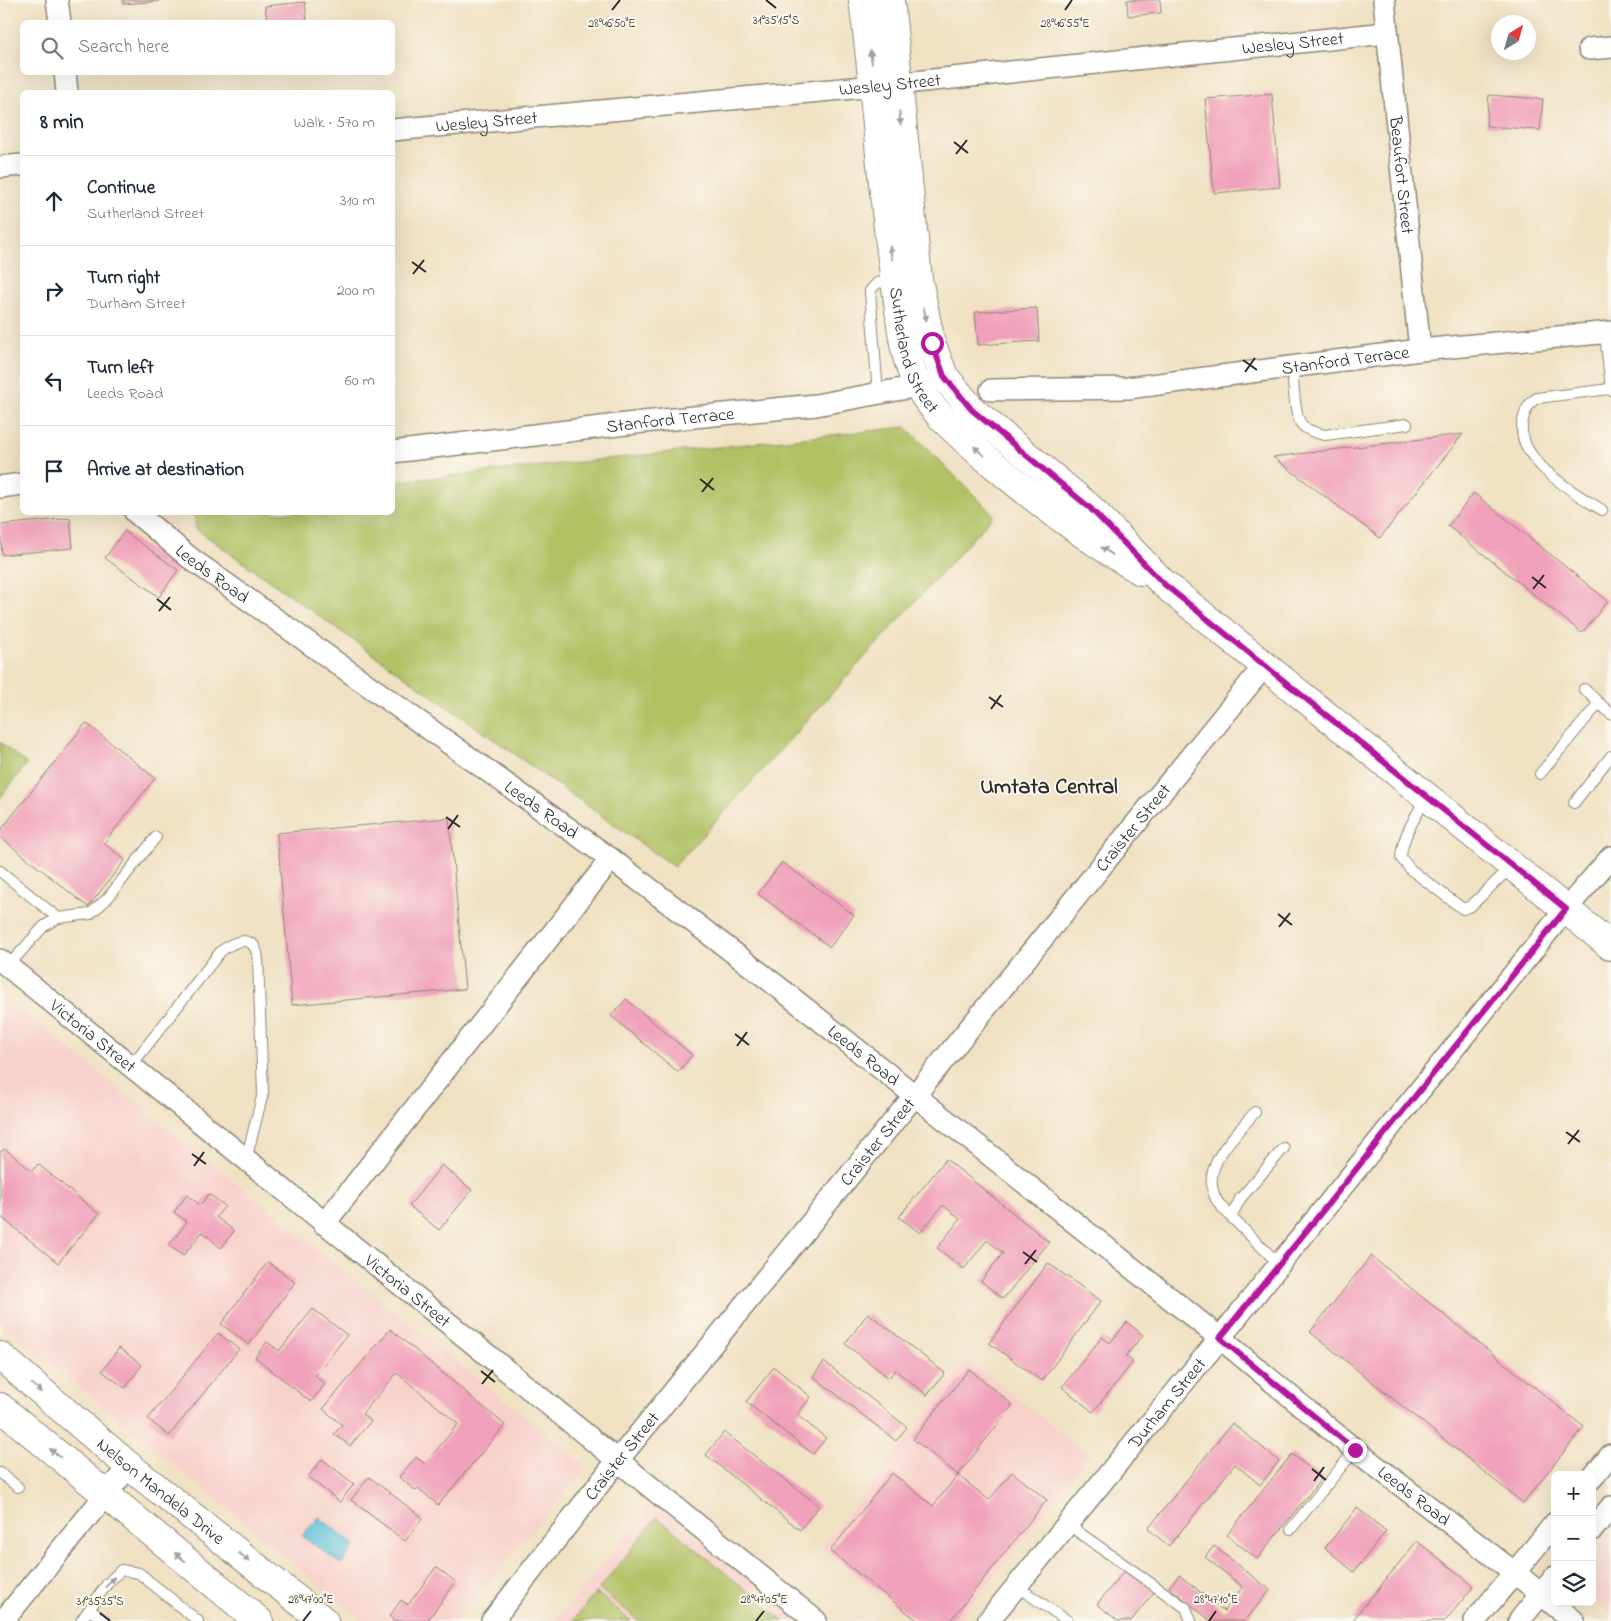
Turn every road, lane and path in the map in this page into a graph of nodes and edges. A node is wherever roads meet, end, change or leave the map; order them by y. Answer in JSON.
{"nodes":[{"id":1,"x":58,"y":0,"type":"edge"},
{"id":2,"x":864,"y":0,"type":"edge"},
{"id":3,"x":890,"y":0,"type":"edge"},
{"id":4,"x":1384,"y":0,"type":"edge"},
{"id":5,"x":60,"y":20,"type":"edge"},
{"id":6,"x":1387,"y":33,"type":"junction"},
{"id":7,"x":1611,"y":47,"type":"edge"},
{"id":8,"x":1589,"y":49,"type":"dead end"},
{"id":9,"x":65,"y":75,"type":"edge"},
{"id":10,"x":886,"y":85,"type":"junction"},
{"id":11,"x":67,"y":90,"type":"edge"},
{"id":12,"x":395,"y":130,"type":"edge"},
{"id":13,"x":20,"y":165,"type":"edge"},
{"id":14,"x":0,"y":167,"type":"edge"},
{"id":15,"x":895,"y":281,"type":"junction"},
{"id":16,"x":1608,"y":333,"type":"edge"},
{"id":17,"x":1420,"y":350,"type":"junction"},
{"id":18,"x":1292,"y":367,"type":"junction"},
{"id":19,"x":944,"y":376,"type":"junction"},
{"id":20,"x":918,"y":386,"type":"junction"},
{"id":21,"x":1611,"y":389,"type":"edge"},
{"id":22,"x":991,"y":390,"type":"dead end"},
{"id":23,"x":878,"y":394,"type":"junction"},
{"id":24,"x":1407,"y":424,"type":"dead end"},
{"id":25,"x":395,"y":452,"type":"edge"},
{"id":26,"x":20,"y":484,"type":"edge"},
{"id":27,"x":0,"y":487,"type":"edge"},
{"id":28,"x":1602,"y":510,"type":"dead end"},
{"id":29,"x":139,"y":515,"type":"edge"},
{"id":30,"x":1164,"y":584,"type":"junction"},
{"id":31,"x":1264,"y":665,"type":"junction"},
{"id":32,"x":1584,"y":689,"type":"dead end"},
{"id":33,"x":1599,"y":703,"type":"junction"},
{"id":34,"x":1611,"y":714,"type":"edge"},
{"id":35,"x":1611,"y":756,"type":"edge"},
{"id":36,"x":1540,"y":774,"type":"dead end"},
{"id":37,"x":1427,"y":796,"type":"junction"},
{"id":38,"x":1574,"y":803,"type":"dead end"},
{"id":39,"x":156,"y":836,"type":"dead end"},
{"id":40,"x":1611,"y":857,"type":"edge"},
{"id":41,"x":611,"y":859,"type":"junction"},
{"id":42,"x":1512,"y":866,"type":"junction"},
{"id":43,"x":0,"y":871,"type":"edge"},
{"id":44,"x":1566,"y":909,"type":"junction"},
{"id":45,"x":58,"y":918,"type":"junction"},
{"id":46,"x":1611,"y":946,"type":"edge"},
{"id":47,"x":4,"y":963,"type":"edge"},
{"id":48,"x":131,"y":1066,"type":"junction"},
{"id":49,"x":915,"y":1096,"type":"junction"},
{"id":50,"x":1255,"y":1112,"type":"dead end"},
{"id":51,"x":1284,"y":1148,"type":"dead end"},
{"id":52,"x":246,"y":1160,"type":"junction"},
{"id":53,"x":1231,"y":1217,"type":"junction"},
{"id":54,"x":324,"y":1224,"type":"junction"},
{"id":55,"x":1279,"y":1264,"type":"junction"},
{"id":56,"x":1220,"y":1338,"type":"junction"},
{"id":57,"x":0,"y":1356,"type":"edge"},
{"id":58,"x":0,"y":1407,"type":"edge"},
{"id":59,"x":1355,"y":1450,"type":"junction"},
{"id":60,"x":1611,"y":1455,"type":"edge"},
{"id":61,"x":618,"y":1460,"type":"junction"},
{"id":62,"x":129,"y":1466,"type":"junction"},
{"id":63,"x":0,"y":1473,"type":"edge"},
{"id":64,"x":1596,"y":1473,"type":"edge"},
{"id":65,"x":18,"y":1487,"type":"dead end"},
{"id":66,"x":104,"y":1495,"type":"junction"},
{"id":67,"x":1611,"y":1507,"type":"edge"},
{"id":68,"x":1067,"y":1524,"type":"junction"},
{"id":69,"x":1596,"y":1525,"type":"edge"},
{"id":70,"x":1551,"y":1528,"type":"edge"},
{"id":71,"x":1291,"y":1529,"type":"dead end"},
{"id":72,"x":1515,"y":1573,"type":"junction"},
{"id":73,"x":1551,"y":1582,"type":"edge"},
{"id":74,"x":1016,"y":1586,"type":"junction"},
{"id":75,"x":1541,"y":1594,"type":"junction"},
{"id":76,"x":90,"y":1610,"type":"junction"},
{"id":77,"x":2,"y":1621,"type":"edge"},
{"id":78,"x":80,"y":1621,"type":"edge"},
{"id":79,"x":105,"y":1621,"type":"edge"},
{"id":80,"x":198,"y":1621,"type":"edge"},
{"id":81,"x":259,"y":1621,"type":"edge"},
{"id":82,"x":324,"y":1621,"type":"edge"},
{"id":83,"x":492,"y":1621,"type":"edge"},
{"id":84,"x":816,"y":1621,"type":"edge"},
{"id":85,"x":988,"y":1621,"type":"edge"},
{"id":86,"x":1068,"y":1621,"type":"edge"},
{"id":87,"x":1191,"y":1621,"type":"edge"},
{"id":88,"x":1475,"y":1621,"type":"edge"},
{"id":89,"x":1519,"y":1621,"type":"edge"},
{"id":90,"x":1574,"y":1621,"type":"edge"}],
"edges":[{"from":1,"to":5,"type":"street"},
{"from":10,"to":2,"type":"main road","name":"Sutherland Street","one_way":true},
{"from":3,"to":10,"type":"main road","name":"Sutherland Street"},
{"from":4,"to":6,"type":"street","name":"Beaufort Street"},
{"from":6,"to":10,"type":"street","name":"Wesley Street"},
{"from":6,"to":17,"type":"street","name":"Beaufort Street"},
{"from":7,"to":8,"type":"street"},
{"from":9,"to":11,"type":"street"},
{"from":10,"to":12,"type":"street","name":"Wesley Street"},
{"from":15,"to":10,"type":"main road","name":"Sutherland Street","one_way":true},
{"from":10,"to":19,"type":"main road","name":"Sutherland Street","one_way":true},
{"from":13,"to":14,"type":"street"},
{"from":15,"to":20,"type":"main road","name":"Sutherland Street"},
{"from":15,"to":23,"type":"lane"},
{"from":16,"to":17,"type":"street","name":"Stanford Terrace"},
{"from":16,"to":21,"type":"lane"},
{"from":17,"to":18,"type":"street","name":"Stanford Terrace"},
{"from":18,"to":22,"type":"street","name":"Stanford Terrace"},
{"from":18,"to":24,"type":"lane"},
{"from":19,"to":20,"type":"street","name":"Stanford Terrace"},
{"from":19,"to":30,"type":"main road","name":"Sutherland Street"},
{"from":20,"to":23,"type":"street","name":"Stanford Terrace"},
{"from":30,"to":20,"type":"main road","name":"Sutherland Street","one_way":true},
{"from":21,"to":28,"type":"lane"},
{"from":23,"to":25,"type":"street","name":"Stanford Terrace"},
{"from":26,"to":27,"type":"street"},
{"from":29,"to":41,"type":"street","name":"Leeds Road"},
{"from":30,"to":31,"type":"main road","name":"Sutherland Street"},
{"from":31,"to":37,"type":"main road","name":"Sutherland Street"},
{"from":31,"to":49,"type":"street","name":"Craister Street"},
{"from":32,"to":33,"type":"lane"},
{"from":33,"to":34,"type":"lane"},
{"from":33,"to":36,"type":"lane"},
{"from":35,"to":38,"type":"lane"},
{"from":37,"to":42,"type":"main road","name":"Sutherland Street"},
{"from":37,"to":42,"type":"lane"},
{"from":39,"to":45,"type":"lane"},
{"from":40,"to":44,"type":"street","name":"Durham Street"},
{"from":41,"to":49,"type":"street","name":"Leeds Road"},
{"from":41,"to":54,"type":"street"},
{"from":42,"to":44,"type":"main road","name":"Sutherland Street"},
{"from":43,"to":45,"type":"lane"},
{"from":44,"to":46,"type":"main road","name":"Sutherland Street"},
{"from":44,"to":55,"type":"street","name":"Durham Street"},
{"from":45,"to":47,"type":"lane"},
{"from":47,"to":48,"type":"street","name":"Victoria Street"},
{"from":48,"to":52,"type":"street","name":"Victoria Street"},
{"from":48,"to":52,"type":"lane"},
{"from":49,"to":56,"type":"street","name":"Leeds Road"},
{"from":49,"to":61,"type":"street","name":"Craister Street"},
{"from":50,"to":53,"type":"lane"},
{"from":51,"to":53,"type":"lane"},
{"from":52,"to":54,"type":"street","name":"Victoria Street"},
{"from":53,"to":55,"type":"lane"},
{"from":54,"to":61,"type":"street","name":"Victoria Street"},
{"from":55,"to":56,"type":"street","name":"Durham Street"},
{"from":56,"to":59,"type":"street","name":"Leeds Road"},
{"from":56,"to":68,"type":"street","name":"Durham Street"},
{"from":57,"to":62,"type":"main road","name":"Nelson Mandela Drive","one_way":true},
{"from":66,"to":58,"type":"main road","one_way":true},
{"from":59,"to":71,"type":"lane"},
{"from":59,"to":72,"type":"street","name":"Leeds Road"},
{"from":60,"to":64,"type":"street"},
{"from":61,"to":83,"type":"street","name":"Craister Street"},
{"from":61,"to":84,"type":"street","name":"Victoria Street"},
{"from":62,"to":66,"type":"street"},
{"from":62,"to":82,"type":"main road","name":"Nelson Mandela Drive","one_way":true},
{"from":63,"to":65,"type":"lane"},
{"from":66,"to":77,"type":"street"},
{"from":81,"to":66,"type":"main road","one_way":true},
{"from":67,"to":69,"type":"street"},
{"from":68,"to":74,"type":"street","name":"Durham Street"},
{"from":68,"to":87,"type":"lane"},
{"from":70,"to":72,"type":"street"},
{"from":72,"to":75,"type":"street","name":"Leeds Road"},
{"from":72,"to":88,"type":"street"},
{"from":73,"to":75,"type":"street"},
{"from":74,"to":85,"type":"street","name":"Durham Street"},
{"from":74,"to":86,"type":"lane"},
{"from":75,"to":89,"type":"street"},
{"from":75,"to":90,"type":"street","name":"Leeds Road"},
{"from":76,"to":78,"type":"lane"},
{"from":76,"to":79,"type":"lane"},
{"from":76,"to":80,"type":"lane","one_way":true}]}
